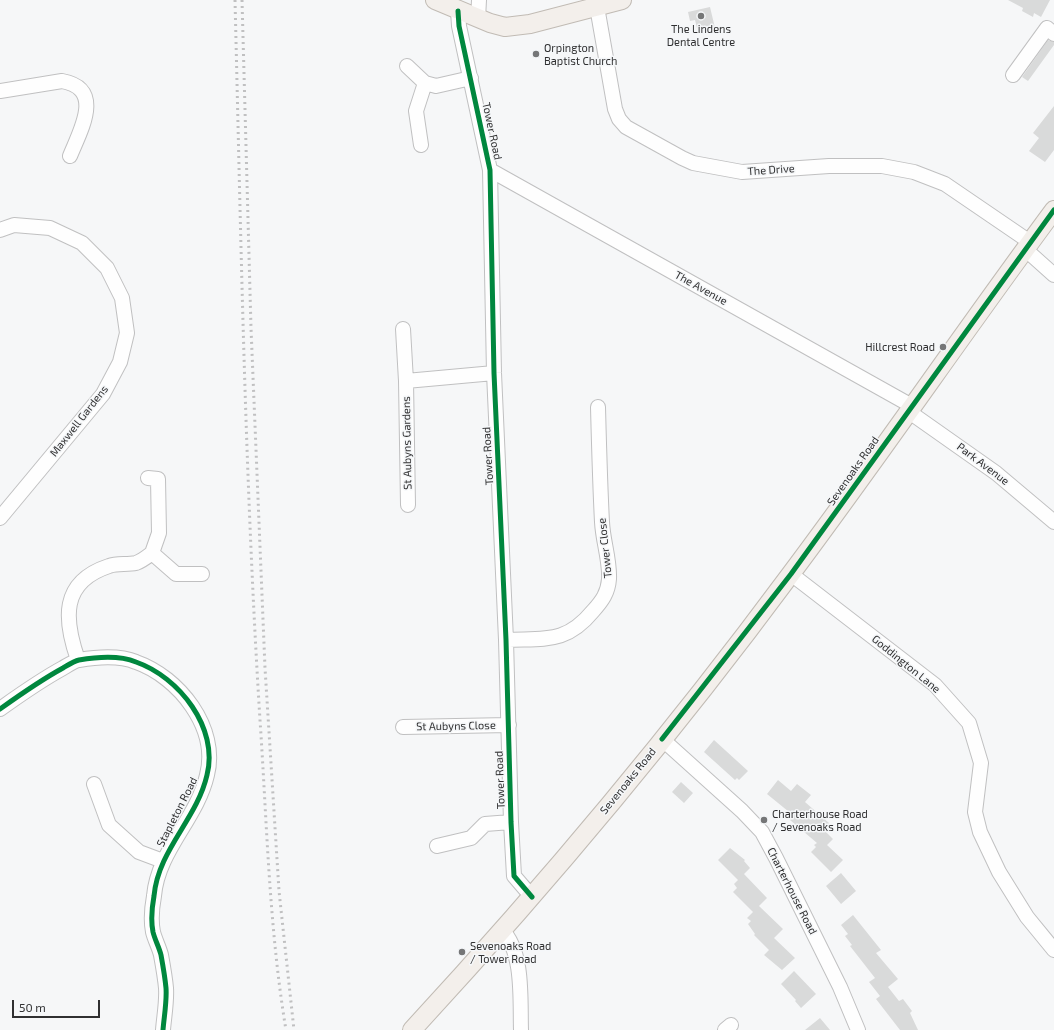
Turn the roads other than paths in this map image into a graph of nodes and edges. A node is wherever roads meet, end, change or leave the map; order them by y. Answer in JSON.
{"nodes":[{"id":1,"x":435,"y":0,"type":"edge"},
{"id":2,"x":479,"y":0,"type":"edge"},
{"id":3,"x":622,"y":0,"type":"edge"},
{"id":4,"x":597,"y":7,"type":"junction"},
{"id":5,"x":458,"y":11,"type":"junction"},
{"id":6,"x":478,"y":19,"type":"junction"},
{"id":7,"x":1054,"y":34,"type":"edge"},
{"id":8,"x":407,"y":66,"type":"dead end"},
{"id":9,"x":1013,"y":75,"type":"dead end"},
{"id":10,"x":471,"y":78,"type":"junction"},
{"id":11,"x":425,"y":83,"type":"junction"},
{"id":12,"x":0,"y":91,"type":"edge"},
{"id":13,"x":421,"y":145,"type":"dead end"},
{"id":14,"x":70,"y":156,"type":"dead end"},
{"id":15,"x":490,"y":170,"type":"junction"},
{"id":16,"x":1054,"y":210,"type":"edge"},
{"id":17,"x":0,"y":230,"type":"edge"},
{"id":18,"x":1028,"y":246,"type":"junction"},
{"id":19,"x":1054,"y":275,"type":"edge"},
{"id":20,"x":403,"y":328,"type":"dead end"},
{"id":21,"x":494,"y":373,"type":"junction"},
{"id":22,"x":406,"y":381,"type":"junction"},
{"id":23,"x":598,"y":407,"type":"dead end"},
{"id":24,"x":910,"y":408,"type":"junction"},
{"id":25,"x":148,"y":478,"type":"dead end"},
{"id":26,"x":408,"y":505,"type":"dead end"},
{"id":27,"x":0,"y":518,"type":"edge"},
{"id":28,"x":1054,"y":522,"type":"edge"},
{"id":29,"x":152,"y":553,"type":"junction"},
{"id":30,"x":202,"y":574,"type":"dead end"},
{"id":31,"x":791,"y":574,"type":"junction"},
{"id":32,"x":506,"y":640,"type":"junction"},
{"id":33,"x":78,"y":660,"type":"junction"},
{"id":34,"x":0,"y":709,"type":"edge"},
{"id":35,"x":508,"y":725,"type":"junction"},
{"id":36,"x":403,"y":727,"type":"dead end"},
{"id":37,"x":662,"y":739,"type":"junction"},
{"id":38,"x":94,"y":784,"type":"dead end"},
{"id":39,"x":511,"y":822,"type":"junction"},
{"id":40,"x":437,"y":846,"type":"dead end"},
{"id":41,"x":163,"y":860,"type":"junction"},
{"id":42,"x":532,"y":897,"type":"junction"},
{"id":43,"x":502,"y":930,"type":"junction"},
{"id":44,"x":1054,"y":950,"type":"edge"},
{"id":45,"x":163,"y":1030,"type":"edge"},
{"id":46,"x":412,"y":1030,"type":"edge"},
{"id":47,"x":521,"y":1030,"type":"edge"},
{"id":48,"x":858,"y":1030,"type":"edge"}],
"edges":[{"from":1,"to":5,"type":"main road"},
{"from":2,"to":6,"type":"street"},
{"from":3,"to":4,"type":"main road"},
{"from":4,"to":6,"type":"main road"},
{"from":4,"to":18,"type":"street","name":"The Drive"},
{"from":5,"to":6,"type":"main road"},
{"from":5,"to":10,"type":"street","name":"Tower Road"},
{"from":7,"to":9,"type":"street"},
{"from":8,"to":11,"type":"street"},
{"from":10,"to":11,"type":"street"},
{"from":10,"to":15,"type":"street","name":"Tower Road"},
{"from":11,"to":13,"type":"street"},
{"from":12,"to":14,"type":"street"},
{"from":15,"to":21,"type":"street","name":"Tower Road"},
{"from":15,"to":24,"type":"street","name":"The Avenue"},
{"from":16,"to":18,"type":"main road","name":"Sevenoaks Road"},
{"from":17,"to":27,"type":"street","name":"Maxwell Gardens"},
{"from":18,"to":19,"type":"street"},
{"from":18,"to":24,"type":"main road","name":"Sevenoaks Road"},
{"from":20,"to":22,"type":"street","name":"St Aubyns Gardens"},
{"from":21,"to":22,"type":"street","name":"St Aubyns Gardens"},
{"from":21,"to":32,"type":"street","name":"Tower Road"},
{"from":22,"to":26,"type":"street","name":"St Aubyns Gardens"},
{"from":23,"to":32,"type":"street","name":"Tower Close"},
{"from":24,"to":28,"type":"street","name":"Park Avenue"},
{"from":24,"to":31,"type":"main road","name":"Sevenoaks Road"},
{"from":25,"to":29,"type":"street"},
{"from":29,"to":30,"type":"street"},
{"from":29,"to":33,"type":"street"},
{"from":31,"to":37,"type":"main road","name":"Sevenoaks Road"},
{"from":31,"to":44,"type":"street","name":"Goddington Lane"},
{"from":32,"to":35,"type":"street","name":"Tower Road"},
{"from":33,"to":34,"type":"street","name":"Stapleton Road"},
{"from":33,"to":41,"type":"street","name":"Stapleton Road"},
{"from":35,"to":36,"type":"street","name":"St Aubyns Close"},
{"from":35,"to":39,"type":"street","name":"Tower Road"},
{"from":37,"to":42,"type":"main road","name":"Sevenoaks Road"},
{"from":37,"to":48,"type":"street","name":"Charterhouse Road"},
{"from":38,"to":41,"type":"street"},
{"from":39,"to":40,"type":"street"},
{"from":39,"to":42,"type":"street","name":"Tower Road"},
{"from":41,"to":45,"type":"street","name":"Stapleton Road"},
{"from":42,"to":43,"type":"main road","name":"Sevenoaks Road"},
{"from":43,"to":46,"type":"main road","name":"Sevenoaks Road"},
{"from":43,"to":47,"type":"street"}]}
